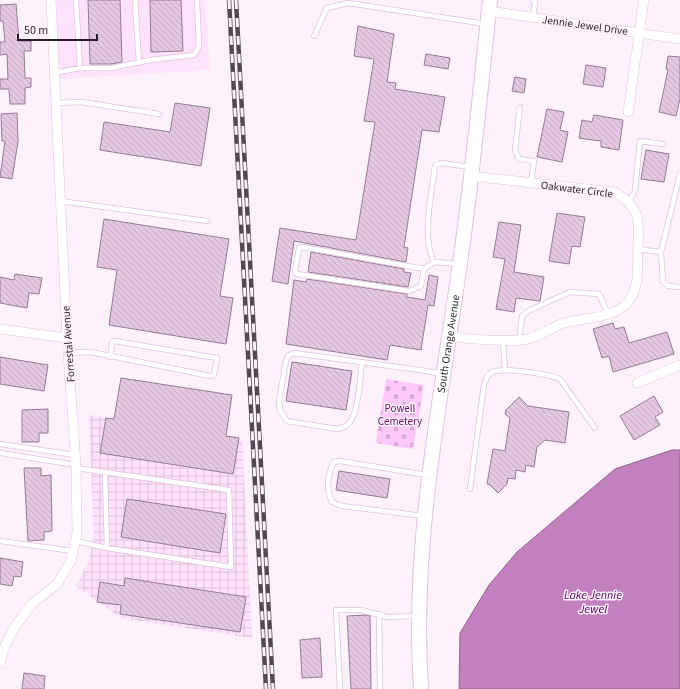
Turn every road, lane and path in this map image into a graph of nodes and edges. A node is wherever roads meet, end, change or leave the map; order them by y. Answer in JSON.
{"nodes":[{"id":1,"x":51,"y":0,"type":"edge"},
{"id":2,"x":76,"y":0,"type":"edge"},
{"id":3,"x":134,"y":0,"type":"edge"},
{"id":4,"x":197,"y":0,"type":"edge"},
{"id":5,"x":533,"y":0,"type":"edge"},
{"id":6,"x":644,"y":0,"type":"edge"},
{"id":7,"x":489,"y":12,"type":"edge"},
{"id":8,"x":533,"y":18,"type":"junction"},
{"id":9,"x":639,"y":32,"type":"junction"},
{"id":10,"x":314,"y":36,"type":"dead end"},
{"id":11,"x":680,"y":39,"type":"edge"},
{"id":12,"x":139,"y":63,"type":"junction"},
{"id":13,"x":80,"y":68,"type":"junction"},
{"id":14,"x":54,"y":73,"type":"junction"},
{"id":15,"x":56,"y":103,"type":"junction"},
{"id":16,"x":520,"y":107,"type":"dead end"},
{"id":17,"x":628,"y":112,"type":"dead end"},
{"id":18,"x":159,"y":114,"type":"dead end"},
{"id":19,"x":663,"y":144,"type":"dead end"},
{"id":20,"x":471,"y":172,"type":"junction"},
{"id":21,"x":680,"y":174,"type":"edge"},
{"id":22,"x":531,"y":183,"type":"junction"},
{"id":23,"x":60,"y":201,"type":"junction"},
{"id":24,"x":629,"y":202,"type":"junction"},
{"id":25,"x":206,"y":221,"type":"dead end"},
{"id":26,"x":638,"y":249,"type":"junction"},
{"id":27,"x":661,"y":252,"type":"junction"},
{"id":28,"x":434,"y":262,"type":"junction"},
{"id":29,"x":460,"y":265,"type":"junction"},
{"id":30,"x":424,"y":269,"type":"junction"},
{"id":31,"x":680,"y":287,"type":"edge"},
{"id":32,"x":608,"y":314,"type":"junction"},
{"id":33,"x":0,"y":329,"type":"edge"},
{"id":34,"x":449,"y":337,"type":"junction"},
{"id":35,"x":67,"y":338,"type":"junction"},
{"id":36,"x":519,"y":340,"type":"junction"},
{"id":37,"x":503,"y":342,"type":"junction"},
{"id":38,"x":68,"y":353,"type":"junction"},
{"id":39,"x":110,"y":357,"type":"junction"},
{"id":40,"x":362,"y":362,"type":"junction"},
{"id":41,"x":680,"y":365,"type":"edge"},
{"id":42,"x":505,"y":369,"type":"junction"},
{"id":43,"x":444,"y":374,"type":"junction"},
{"id":44,"x":637,"y":383,"type":"dead end"},
{"id":45,"x":595,"y":428,"type":"dead end"},
{"id":46,"x":0,"y":444,"type":"edge"},
{"id":47,"x":0,"y":454,"type":"edge"},
{"id":48,"x":75,"y":455,"type":"junction"},
{"id":49,"x":76,"y":467,"type":"junction"},
{"id":50,"x":105,"y":472,"type":"junction"},
{"id":51,"x":428,"y":475,"type":"junction"},
{"id":52,"x":470,"y":489,"type":"dead end"},
{"id":53,"x":424,"y":516,"type":"junction"},
{"id":54,"x":0,"y":541,"type":"edge"},
{"id":55,"x":75,"y":541,"type":"junction"},
{"id":56,"x":108,"y":548,"type":"junction"},
{"id":57,"x":73,"y":551,"type":"junction"},
{"id":58,"x":378,"y":614,"type":"junction"},
{"id":59,"x":418,"y":616,"type":"junction"},
{"id":60,"x":0,"y":663,"type":"edge"},
{"id":61,"x":340,"y":689,"type":"edge"},
{"id":62,"x":380,"y":689,"type":"edge"},
{"id":63,"x":421,"y":689,"type":"edge"}],
"edges":[{"from":1,"to":14,"type":"street","name":"Forrestal Avenue"},
{"from":2,"to":13,"type":"lane"},
{"from":3,"to":12,"type":"lane"},
{"from":4,"to":12,"type":"lane"},
{"from":5,"to":8,"type":"lane"},
{"from":6,"to":9,"type":"street"},
{"from":7,"to":8,"type":"street","name":"Jennie Jewel Drive"},
{"from":7,"to":10,"type":"lane"},
{"from":7,"to":20,"type":"main road","name":"South Orange Avenue"},
{"from":8,"to":9,"type":"street","name":"Jennie Jewel Drive"},
{"from":9,"to":11,"type":"street","name":"Jennie Jewel Drive"},
{"from":9,"to":17,"type":"street"},
{"from":12,"to":13,"type":"lane"},
{"from":13,"to":14,"type":"lane"},
{"from":14,"to":15,"type":"street","name":"Forrestal Avenue"},
{"from":15,"to":18,"type":"lane"},
{"from":15,"to":23,"type":"street","name":"Forrestal Avenue"},
{"from":16,"to":22,"type":"lane"},
{"from":19,"to":24,"type":"lane"},
{"from":20,"to":22,"type":"street","name":"Oakwater Circle"},
{"from":20,"to":28,"type":"lane"},
{"from":20,"to":29,"type":"main road","name":"South Orange Avenue"},
{"from":21,"to":27,"type":"lane"},
{"from":22,"to":24,"type":"street","name":"Oakwater Circle"},
{"from":23,"to":25,"type":"lane"},
{"from":23,"to":35,"type":"street","name":"Forrestal Avenue"},
{"from":24,"to":26,"type":"street"},
{"from":26,"to":27,"type":"lane"},
{"from":26,"to":32,"type":"street"},
{"from":27,"to":31,"type":"lane"},
{"from":28,"to":29,"type":"lane"},
{"from":28,"to":30,"type":"lane"},
{"from":29,"to":34,"type":"main road","name":"South Orange Avenue"},
{"from":30,"to":30,"type":"lane"},
{"from":32,"to":36,"type":"street"},
{"from":32,"to":36,"type":"lane"},
{"from":33,"to":35,"type":"street"},
{"from":34,"to":37,"type":"street"},
{"from":34,"to":43,"type":"main road","name":"South Orange Avenue"},
{"from":35,"to":38,"type":"street","name":"Forrestal Avenue"},
{"from":36,"to":37,"type":"street"},
{"from":37,"to":42,"type":"lane"},
{"from":38,"to":39,"type":"lane"},
{"from":38,"to":48,"type":"street","name":"Forrestal Avenue"},
{"from":39,"to":39,"type":"lane"},
{"from":40,"to":40,"type":"lane"},
{"from":40,"to":43,"type":"lane"},
{"from":41,"to":44,"type":"street"},
{"from":42,"to":45,"type":"lane"},
{"from":42,"to":52,"type":"lane"},
{"from":43,"to":51,"type":"main road","name":"South Orange Avenue"},
{"from":46,"to":48,"type":"lane"},
{"from":47,"to":49,"type":"lane"},
{"from":48,"to":49,"type":"street","name":"Forrestal Avenue"},
{"from":49,"to":50,"type":"lane"},
{"from":49,"to":55,"type":"street","name":"Forrestal Avenue"},
{"from":50,"to":56,"type":"lane"},
{"from":50,"to":56,"type":"lane"},
{"from":51,"to":53,"type":"main road","name":"South Orange Avenue"},
{"from":51,"to":53,"type":"lane"},
{"from":53,"to":59,"type":"main road","name":"South Orange Avenue"},
{"from":54,"to":57,"type":"lane"},
{"from":55,"to":56,"type":"lane"},
{"from":55,"to":57,"type":"street","name":"Forrestal Avenue"},
{"from":57,"to":60,"type":"street","name":"Forrestal Avenue"},
{"from":58,"to":59,"type":"lane"},
{"from":58,"to":61,"type":"lane"},
{"from":58,"to":62,"type":"lane"},
{"from":59,"to":63,"type":"main road","name":"South Orange Avenue"}]}
